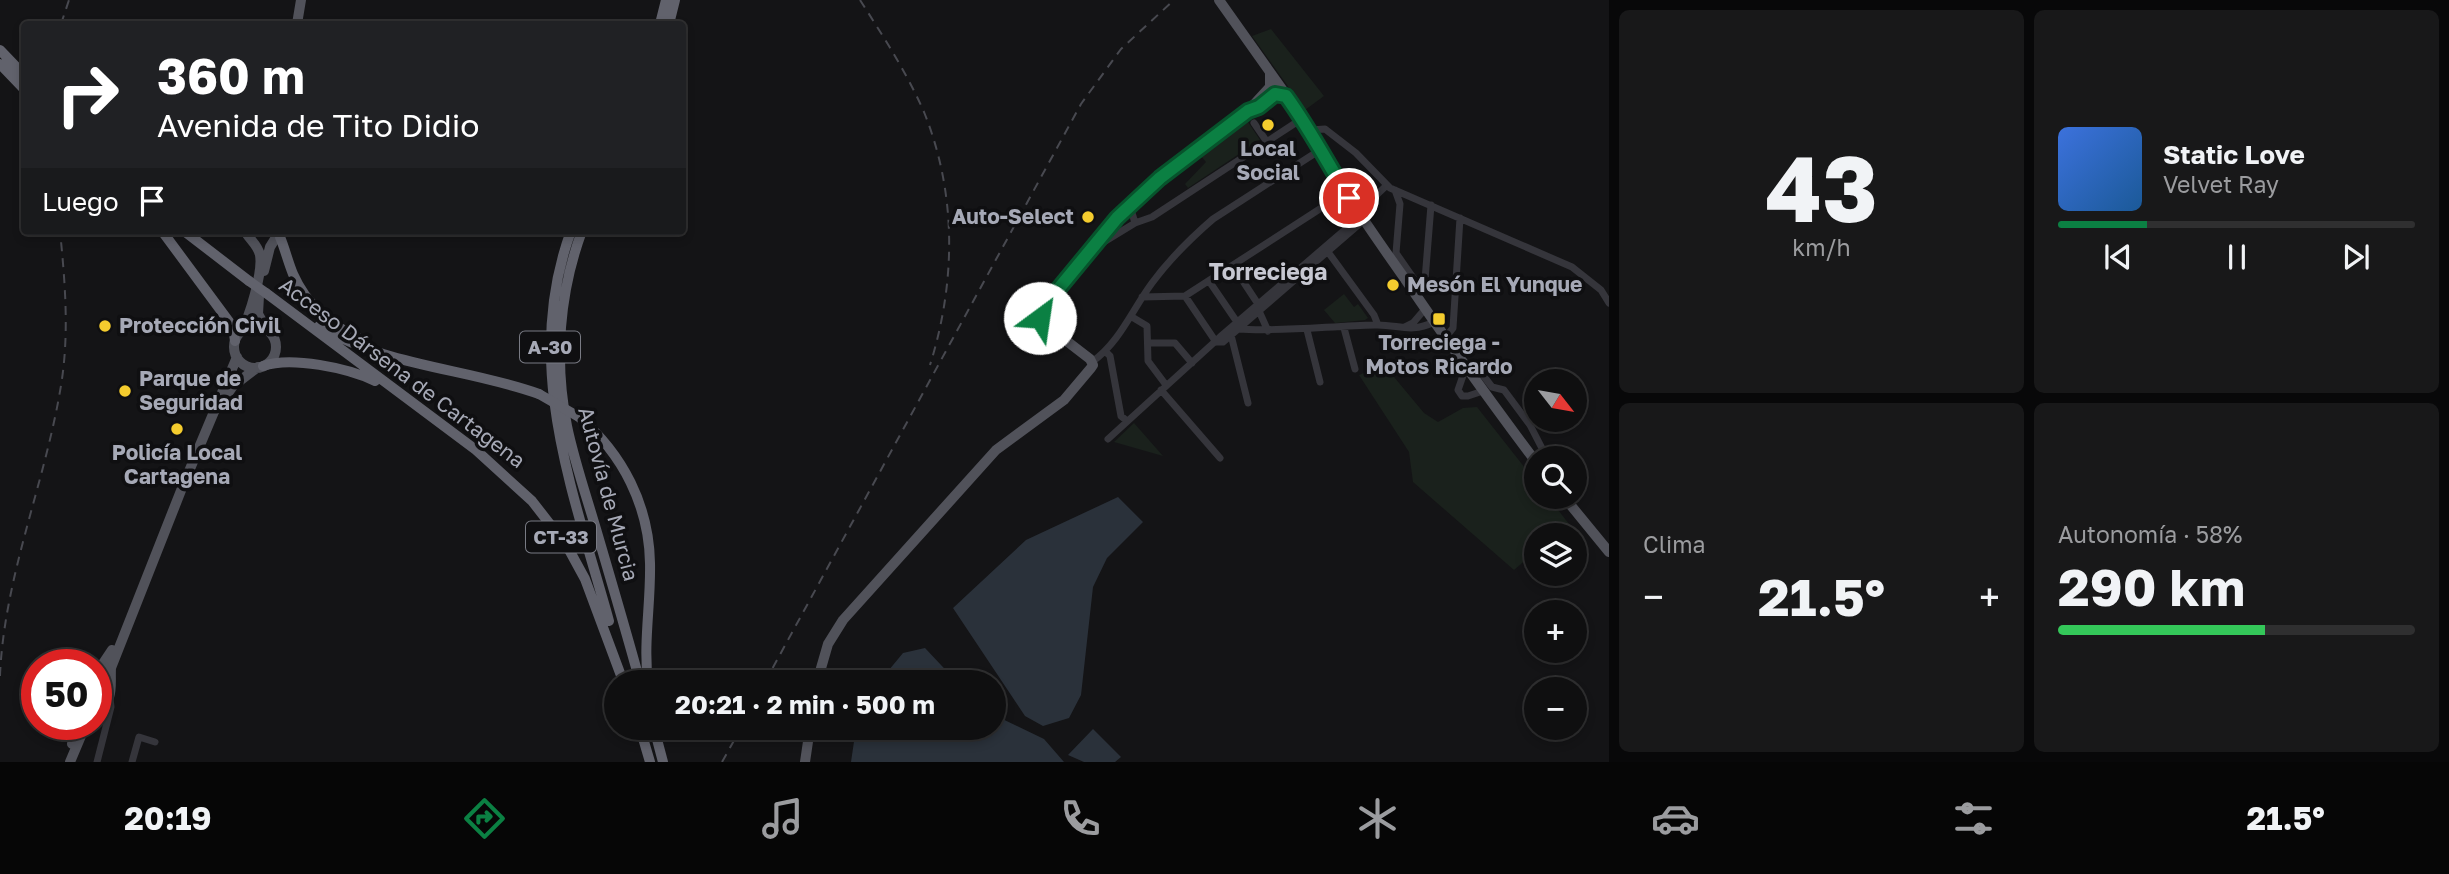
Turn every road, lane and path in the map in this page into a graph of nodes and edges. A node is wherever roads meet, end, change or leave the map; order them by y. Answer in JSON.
{"nodes":[{"id":1,"x":301,"y":0,"type":"edge"},
{"id":2,"x":307,"y":0,"type":"edge"},
{"id":3,"x":666,"y":0,"type":"edge"},
{"id":4,"x":675,"y":0,"type":"edge"},
{"id":5,"x":1219,"y":0,"type":"edge"},
{"id":6,"x":298,"y":21,"type":"edge"},
{"id":7,"x":304,"y":21,"type":"edge"},
{"id":8,"x":661,"y":21,"type":"edge"},
{"id":9,"x":670,"y":21,"type":"edge"},
{"id":10,"x":0,"y":50,"type":"edge"},
{"id":11,"x":0,"y":64,"type":"edge"},
{"id":12,"x":21,"y":72,"type":"edge"},
{"id":13,"x":21,"y":86,"type":"edge"},
{"id":14,"x":1275,"y":89,"type":"junction"},
{"id":15,"x":1303,"y":118,"type":"junction"},
{"id":16,"x":1254,"y":123,"type":"dead end"},
{"id":17,"x":1311,"y":130,"type":"junction"},
{"id":18,"x":1267,"y":142,"type":"junction"},
{"id":19,"x":1320,"y":150,"type":"junction"},
{"id":20,"x":1387,"y":185,"type":"junction"},
{"id":21,"x":1395,"y":190,"type":"junction"},
{"id":22,"x":1346,"y":192,"type":"junction"},
{"id":23,"x":1430,"y":205,"type":"junction"},
{"id":24,"x":1130,"y":206,"type":"junction"},
{"id":25,"x":1363,"y":214,"type":"junction"},
{"id":26,"x":1460,"y":218,"type":"junction"},
{"id":27,"x":1135,"y":223,"type":"junction"},
{"id":28,"x":165,"y":235,"type":"edge"},
{"id":29,"x":190,"y":235,"type":"edge"},
{"id":30,"x":197,"y":235,"type":"edge"},
{"id":31,"x":248,"y":235,"type":"edge"},
{"id":32,"x":249,"y":235,"type":"edge"},
{"id":33,"x":275,"y":235,"type":"edge"},
{"id":34,"x":277,"y":235,"type":"edge"},
{"id":35,"x":279,"y":235,"type":"edge"},
{"id":36,"x":570,"y":235,"type":"edge"},
{"id":37,"x":581,"y":235,"type":"edge"},
{"id":38,"x":1088,"y":251,"type":"junction"},
{"id":39,"x":1328,"y":252,"type":"junction"},
{"id":40,"x":1233,"y":266,"type":"junction"},
{"id":41,"x":250,"y":279,"type":"junction"},
{"id":42,"x":1209,"y":281,"type":"junction"},
{"id":43,"x":266,"y":291,"type":"junction"},
{"id":44,"x":1418,"y":291,"type":"junction"},
{"id":45,"x":1185,"y":296,"type":"junction"},
{"id":46,"x":1142,"y":297,"type":"junction"},
{"id":47,"x":1609,"y":303,"type":"edge"},
{"id":48,"x":1258,"y":307,"type":"junction"},
{"id":49,"x":1425,"y":309,"type":"junction"},
{"id":50,"x":1132,"y":317,"type":"junction"},
{"id":51,"x":1434,"y":322,"type":"junction"},
{"id":52,"x":1378,"y":325,"type":"junction"},
{"id":53,"x":1237,"y":326,"type":"junction"},
{"id":54,"x":1344,"y":328,"type":"junction"},
{"id":55,"x":1402,"y":329,"type":"junction"},
{"id":56,"x":1307,"y":330,"type":"junction"},
{"id":57,"x":1268,"y":331,"type":"junction"},
{"id":58,"x":270,"y":333,"type":"junction"},
{"id":59,"x":1231,"y":335,"type":"junction"},
{"id":60,"x":237,"y":338,"type":"junction"},
{"id":61,"x":1445,"y":338,"type":"junction"},
{"id":62,"x":1216,"y":342,"type":"junction"},
{"id":63,"x":1148,"y":343,"type":"junction"},
{"id":64,"x":1105,"y":351,"type":"junction"},
{"id":65,"x":237,"y":358,"type":"junction"},
{"id":66,"x":1092,"y":362,"type":"junction"},
{"id":67,"x":1192,"y":363,"type":"junction"},
{"id":68,"x":1463,"y":364,"type":"junction"},
{"id":69,"x":261,"y":367,"type":"junction"},
{"id":70,"x":1355,"y":369,"type":"dead end"},
{"id":71,"x":484,"y":378,"type":"junction"},
{"id":72,"x":1320,"y":382,"type":"dead end"},
{"id":73,"x":1163,"y":388,"type":"junction"},
{"id":74,"x":1483,"y":391,"type":"junction"},
{"id":75,"x":1508,"y":396,"type":"junction"},
{"id":76,"x":1248,"y":403,"type":"dead end"},
{"id":77,"x":1494,"y":406,"type":"junction"},
{"id":78,"x":1127,"y":421,"type":"junction"},
{"id":79,"x":447,"y":428,"type":"junction"},
{"id":80,"x":206,"y":430,"type":"junction"},
{"id":81,"x":1108,"y":439,"type":"dead end"},
{"id":82,"x":1524,"y":446,"type":"edge"},
{"id":83,"x":1541,"y":446,"type":"edge"},
{"id":84,"x":1220,"y":458,"type":"dead end"},
{"id":85,"x":1574,"y":509,"type":"edge"},
{"id":86,"x":1609,"y":552,"type":"edge"},
{"id":87,"x":130,"y":619,"type":"junction"},
{"id":88,"x":112,"y":649,"type":"edge"},
{"id":89,"x":112,"y":665,"type":"edge"},
{"id":90,"x":619,"y":670,"type":"edge"},
{"id":91,"x":623,"y":670,"type":"edge"},
{"id":92,"x":637,"y":670,"type":"edge"},
{"id":93,"x":647,"y":670,"type":"edge"},
{"id":94,"x":820,"y":670,"type":"edge"},
{"id":95,"x":74,"y":740,"type":"edge"},
{"id":96,"x":79,"y":740,"type":"edge"},
{"id":97,"x":103,"y":740,"type":"edge"},
{"id":98,"x":643,"y":740,"type":"edge"},
{"id":99,"x":658,"y":740,"type":"edge"},
{"id":100,"x":808,"y":740,"type":"edge"},
{"id":101,"x":155,"y":742,"type":"dead end"},
{"id":102,"x":69,"y":762,"type":"edge"},
{"id":103,"x":98,"y":762,"type":"edge"},
{"id":104,"x":132,"y":762,"type":"edge"},
{"id":105,"x":650,"y":762,"type":"edge"},
{"id":106,"x":663,"y":762,"type":"edge"},
{"id":107,"x":805,"y":762,"type":"edge"}],
"edges":[{"from":1,"to":6,"type":"main road"},
{"from":2,"to":7,"type":"main road"},
{"from":3,"to":8,"type":"highway"},
{"from":4,"to":9,"type":"highway"},
{"from":5,"to":14,"type":"main road"},
{"from":10,"to":12,"type":"highway"},
{"from":11,"to":13,"type":"highway"},
{"from":14,"to":15,"type":"main road"},
{"from":14,"to":24,"type":"main road"},
{"from":15,"to":17,"type":"main road"},
{"from":15,"to":18,"type":"street"},
{"from":16,"to":18,"type":"street"},
{"from":17,"to":19,"type":"main road"},
{"from":17,"to":20,"type":"street"},
{"from":18,"to":27,"type":"street"},
{"from":19,"to":22,"type":"main road"},
{"from":19,"to":46,"type":"street"},
{"from":20,"to":21,"type":"street"},
{"from":20,"to":25,"type":"street"},
{"from":21,"to":23,"type":"street"},
{"from":21,"to":44,"type":"street"},
{"from":22,"to":25,"type":"main road"},
{"from":22,"to":40,"type":"street"},
{"from":23,"to":26,"type":"street"},
{"from":23,"to":44,"type":"street"},
{"from":24,"to":27,"type":"street"},
{"from":24,"to":38,"type":"main road"},
{"from":25,"to":39,"type":"street"},
{"from":25,"to":44,"type":"main road"},
{"from":25,"to":48,"type":"street"},
{"from":26,"to":47,"type":"street"},
{"from":26,"to":61,"type":"street"},
{"from":27,"to":38,"type":"street"},
{"from":28,"to":60,"type":"highway"},
{"from":29,"to":41,"type":"highway","name":"Acceso Dársena de Cartagena","number":"CT-33"},
{"from":30,"to":41,"type":"highway","name":"Acceso Dársena de Cartagena","number":"CT-33"},
{"from":31,"to":60,"type":"main road"},
{"from":32,"to":33,"type":"main road"},
{"from":34,"to":58,"type":"main road"},
{"from":35,"to":71,"type":"highway"},
{"from":36,"to":91,"type":"highway","name":"Autovía de Murcia","number":"A-30"},
{"from":37,"to":92,"type":"highway","name":"Autovía de Murcia","number":"A-30"},
{"from":38,"to":66,"type":"main road"},
{"from":39,"to":48,"type":"street"},
{"from":39,"to":52,"type":"street"},
{"from":40,"to":42,"type":"street"},
{"from":40,"to":48,"type":"street"},
{"from":41,"to":43,"type":"highway","name":"Acceso Dársena de Cartagena","number":"CT-33","bridge":true},
{"from":42,"to":45,"type":"street"},
{"from":42,"to":53,"type":"street"},
{"from":43,"to":71,"type":"highway","name":"Acceso Dársena de Cartagena","number":"CT-33"},
{"from":43,"to":79,"type":"highway","name":"Acceso Dársena de Cartagena","number":"CT-33"},
{"from":44,"to":49,"type":"main road"},
{"from":45,"to":46,"type":"street"},
{"from":45,"to":62,"type":"street"},
{"from":46,"to":50,"type":"street"},
{"from":48,"to":53,"type":"street"},
{"from":48,"to":57,"type":"street"},
{"from":49,"to":51,"type":"main road"},
{"from":49,"to":55,"type":"street"},
{"from":50,"to":63,"type":"street"},
{"from":50,"to":64,"type":"street"},
{"from":51,"to":55,"type":"street"},
{"from":51,"to":61,"type":"main road"},
{"from":52,"to":54,"type":"street"},
{"from":52,"to":55,"type":"street"},
{"from":53,"to":57,"type":"street"},
{"from":53,"to":59,"type":"street"},
{"from":53,"to":62,"type":"street"},
{"from":54,"to":56,"type":"street"},
{"from":54,"to":70,"type":"street"},
{"from":56,"to":57,"type":"street"},
{"from":56,"to":72,"type":"street"},
{"from":58,"to":60,"type":"main road"},
{"from":58,"to":69,"type":"main road"},
{"from":59,"to":62,"type":"street"},
{"from":59,"to":76,"type":"street"},
{"from":60,"to":65,"type":"main road"},
{"from":61,"to":68,"type":"main road"},
{"from":62,"to":67,"type":"street"},
{"from":63,"to":67,"type":"street"},
{"from":63,"to":73,"type":"street"},
{"from":64,"to":66,"type":"street"},
{"from":64,"to":78,"type":"street"},
{"from":65,"to":69,"type":"main road"},
{"from":65,"to":80,"type":"main road"},
{"from":66,"to":94,"type":"main road"},
{"from":67,"to":73,"type":"street"},
{"from":68,"to":74,"type":"main road"},
{"from":68,"to":74,"type":"street"},
{"from":68,"to":75,"type":"street"},
{"from":69,"to":79,"type":"highway"},
{"from":69,"to":80,"type":"main road"},
{"from":71,"to":93,"type":"highway","name":"Acceso Dársena de Cartagena","number":"CT-33","bridge":true},
{"from":73,"to":78,"type":"street"},
{"from":73,"to":84,"type":"street"},
{"from":74,"to":77,"type":"main road"},
{"from":75,"to":77,"type":"street"},
{"from":75,"to":83,"type":"street"},
{"from":77,"to":82,"type":"main road"},
{"from":78,"to":81,"type":"street"},
{"from":79,"to":90,"type":"highway","name":"Acceso Dársena de Cartagena","number":"CT-33"},
{"from":80,"to":87,"type":"main road"},
{"from":85,"to":86,"type":"main road"},
{"from":87,"to":88,"type":"main road"},
{"from":87,"to":89,"type":"main road"},
{"from":95,"to":102,"type":"main road"},
{"from":96,"to":102,"type":"main road"},
{"from":97,"to":103,"type":"street"},
{"from":98,"to":105,"type":"highway"},
{"from":99,"to":106,"type":"highway"},
{"from":100,"to":107,"type":"main road"},
{"from":101,"to":104,"type":"street"}]}
